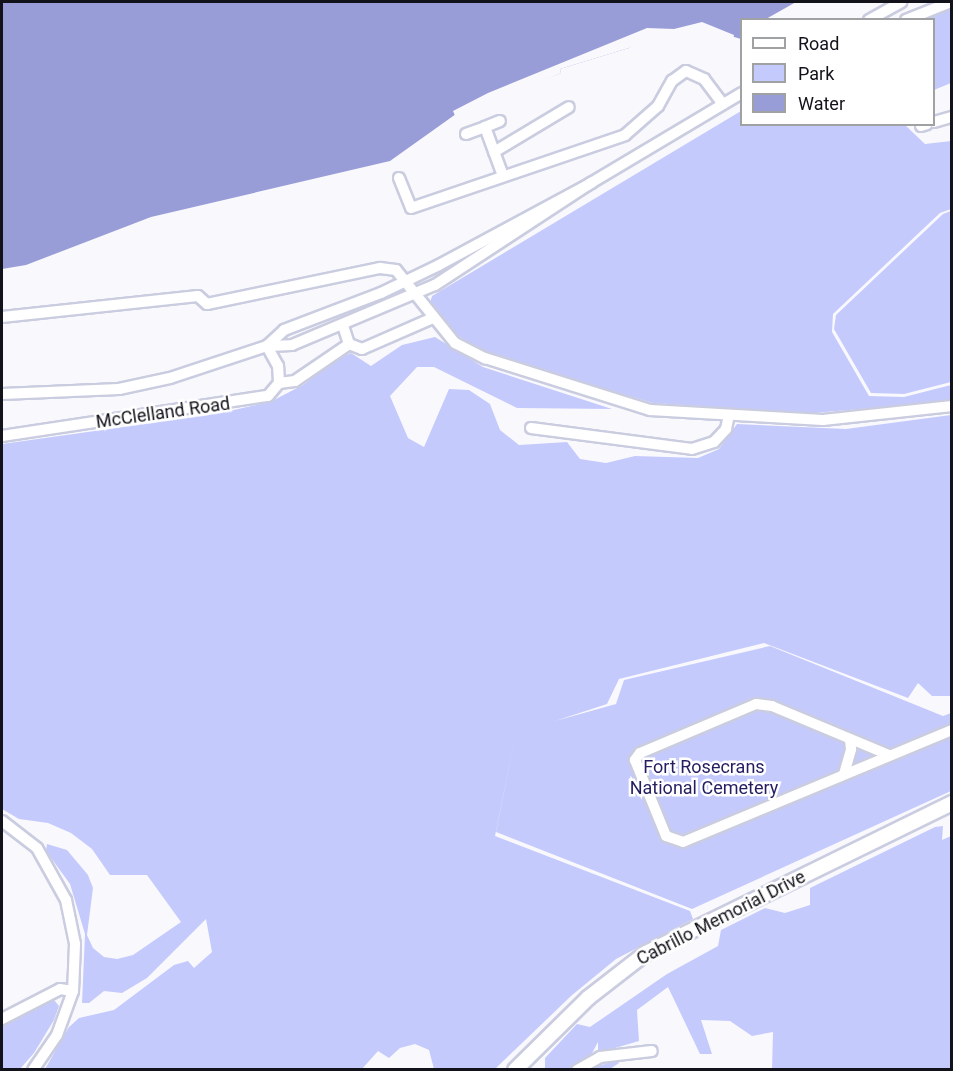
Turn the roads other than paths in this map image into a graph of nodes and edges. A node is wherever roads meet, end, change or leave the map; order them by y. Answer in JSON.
{"nodes":[{"id":1,"x":901,"y":2,"type":"edge"},
{"id":2,"x":951,"y":2,"type":"edge"},
{"id":3,"x":873,"y":18,"type":"edge"},
{"id":4,"x":911,"y":18,"type":"edge"},
{"id":5,"x":740,"y":94,"type":"edge"},
{"id":6,"x":723,"y":104,"type":"junction"},
{"id":7,"x":569,"y":107,"type":"dead end"},
{"id":8,"x":951,"y":117,"type":"edge"},
{"id":9,"x":500,"y":121,"type":"dead end"},
{"id":10,"x":935,"y":121,"type":"edge"},
{"id":11,"x":485,"y":127,"type":"junction"},
{"id":12,"x":466,"y":134,"type":"dead end"},
{"id":13,"x":494,"y":152,"type":"junction"},
{"id":14,"x":503,"y":176,"type":"junction"},
{"id":15,"x":399,"y":178,"type":"dead end"},
{"id":16,"x":591,"y":183,"type":"junction"},
{"id":17,"x":406,"y":281,"type":"junction"},
{"id":18,"x":414,"y":295,"type":"junction"},
{"id":19,"x":2,"y":317,"type":"edge"},
{"id":20,"x":433,"y":318,"type":"junction"},
{"id":21,"x":343,"y":326,"type":"junction"},
{"id":22,"x":349,"y":344,"type":"junction"},
{"id":23,"x":267,"y":346,"type":"junction"},
{"id":24,"x":279,"y":383,"type":"junction"},
{"id":25,"x":2,"y":394,"type":"edge"},
{"id":26,"x":951,"y":406,"type":"edge"},
{"id":27,"x":729,"y":415,"type":"junction"},
{"id":28,"x":531,"y":428,"type":"dead end"},
{"id":29,"x":2,"y":436,"type":"edge"},
{"id":30,"x":951,"y":730,"type":"edge"},
{"id":31,"x":847,"y":738,"type":"junction"},
{"id":32,"x":889,"y":755,"type":"junction"},
{"id":33,"x":844,"y":774,"type":"junction"},
{"id":34,"x":950,"y":805,"type":"edge"},
{"id":35,"x":2,"y":821,"type":"edge"},
{"id":36,"x":73,"y":991,"type":"junction"},
{"id":37,"x":2,"y":1019,"type":"edge"},
{"id":38,"x":652,"y":1051,"type":"dead end"},
{"id":39,"x":33,"y":1070,"type":"edge"},
{"id":40,"x":515,"y":1070,"type":"edge"},
{"id":41,"x":577,"y":1070,"type":"edge"}],
"edges":[{"from":1,"to":3,"type":"street"},
{"from":2,"to":4,"type":"street"},
{"from":5,"to":6,"type":"street"},
{"from":6,"to":14,"type":"street"},
{"from":6,"to":16,"type":"street"},
{"from":7,"to":13,"type":"street"},
{"from":8,"to":10,"type":"street"},
{"from":9,"to":11,"type":"street"},
{"from":11,"to":12,"type":"street"},
{"from":11,"to":13,"type":"street"},
{"from":13,"to":14,"type":"street"},
{"from":14,"to":15,"type":"street"},
{"from":16,"to":17,"type":"street"},
{"from":16,"to":18,"type":"street"},
{"from":17,"to":18,"type":"street"},
{"from":17,"to":19,"type":"street"},
{"from":17,"to":23,"type":"street"},
{"from":18,"to":20,"type":"street"},
{"from":18,"to":21,"type":"street"},
{"from":20,"to":22,"type":"street"},
{"from":20,"to":27,"type":"street"},
{"from":21,"to":22,"type":"street"},
{"from":21,"to":23,"type":"street"},
{"from":22,"to":24,"type":"street","name":"McClelland Road"},
{"from":23,"to":24,"type":"street"},
{"from":23,"to":25,"type":"street"},
{"from":24,"to":29,"type":"street","name":"McClelland Road"},
{"from":26,"to":27,"type":"street"},
{"from":27,"to":28,"type":"street"},
{"from":30,"to":32,"type":"street"},
{"from":31,"to":32,"type":"street"},
{"from":31,"to":33,"type":"street"},
{"from":31,"to":33,"type":"street"},
{"from":32,"to":33,"type":"street"},
{"from":34,"to":40,"type":"main road","name":"Cabrillo Memorial Drive"},
{"from":35,"to":36,"type":"street"},
{"from":36,"to":37,"type":"street"},
{"from":36,"to":39,"type":"street"},
{"from":38,"to":41,"type":"street"}]}
